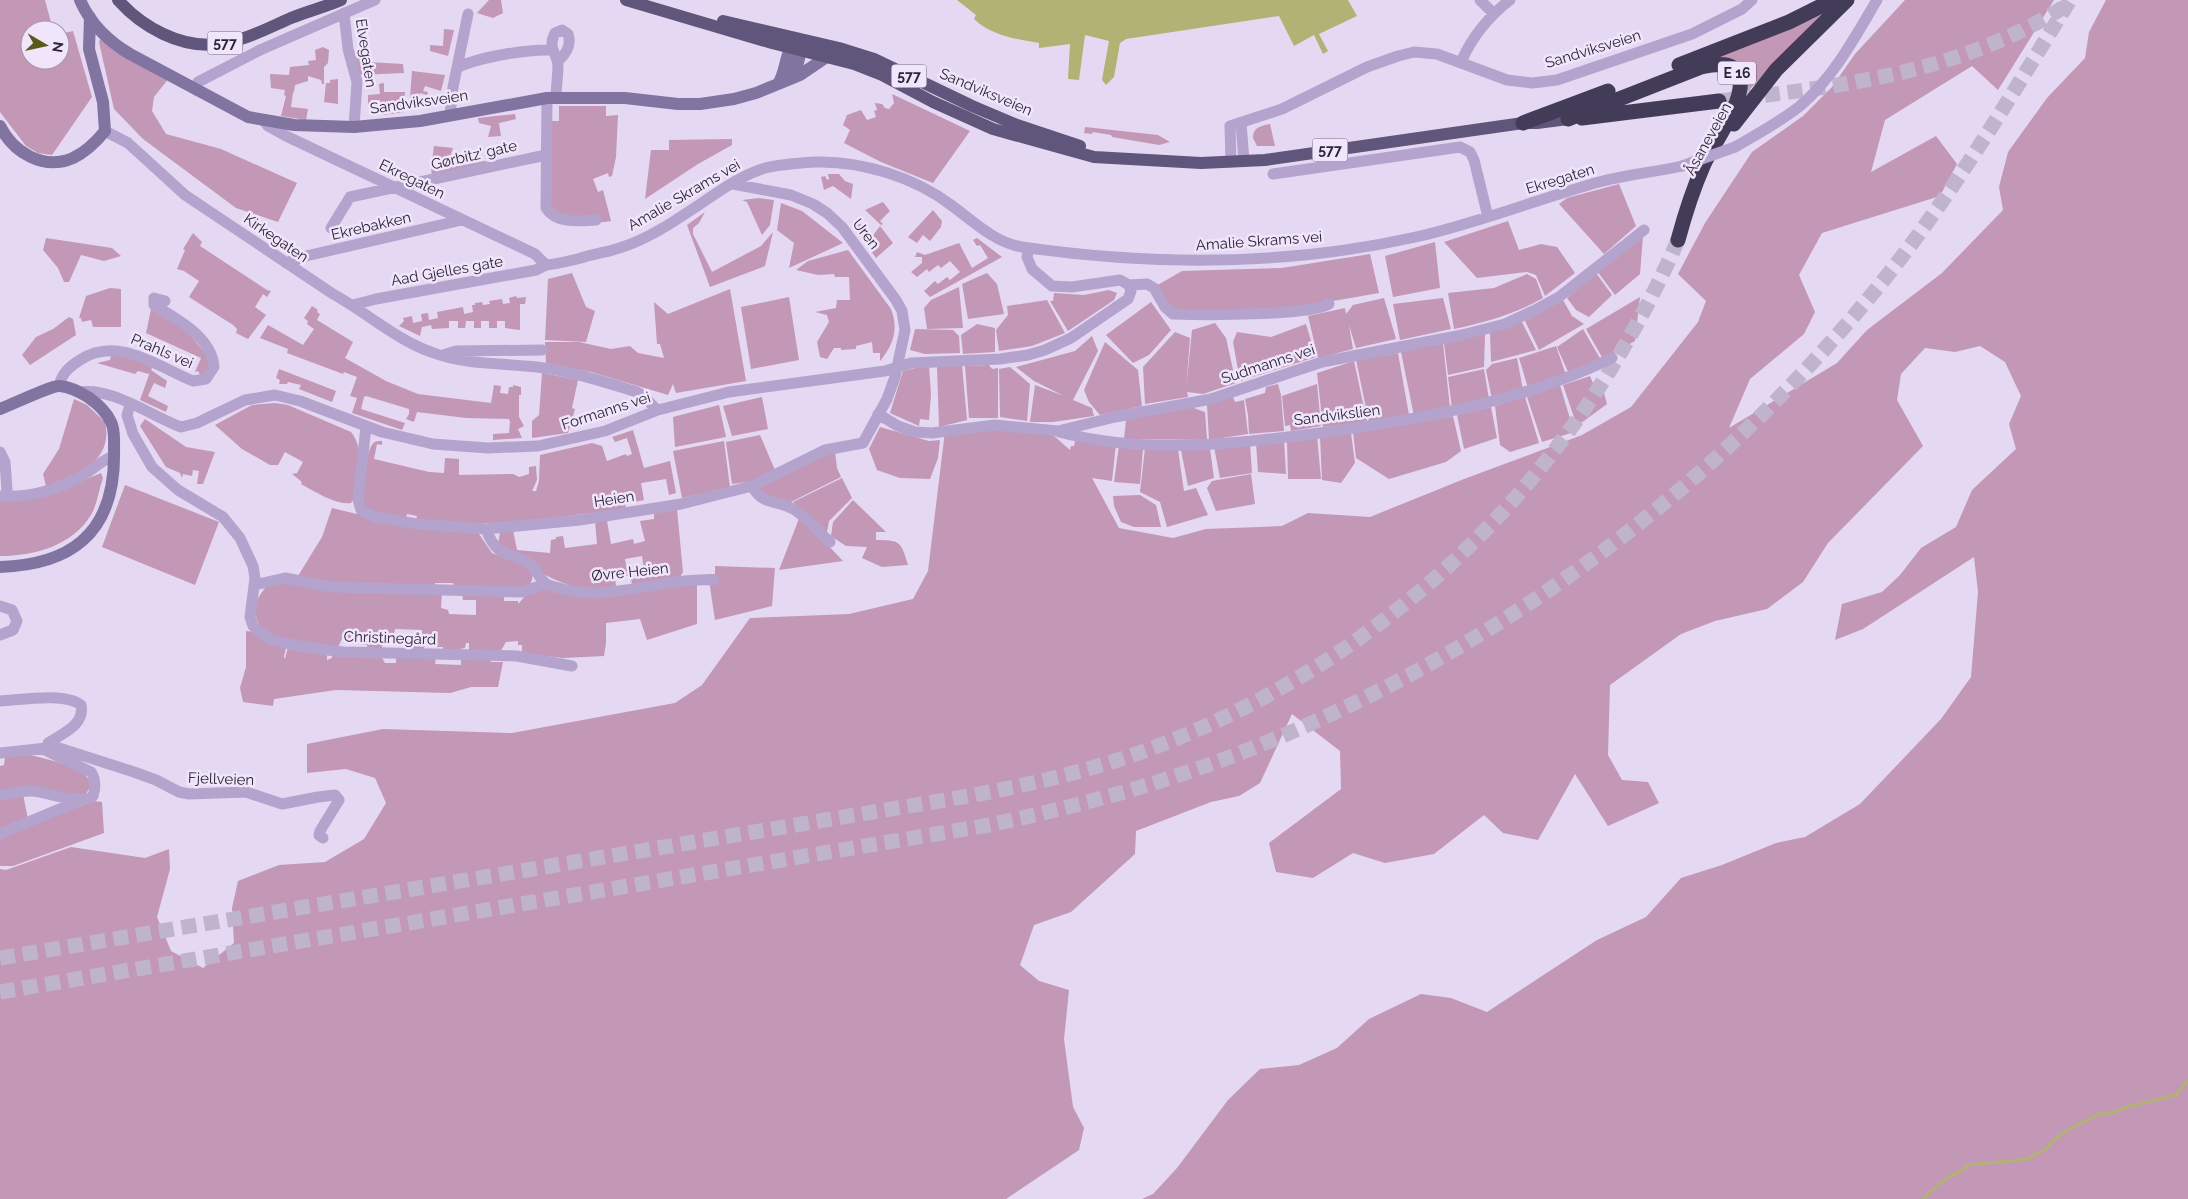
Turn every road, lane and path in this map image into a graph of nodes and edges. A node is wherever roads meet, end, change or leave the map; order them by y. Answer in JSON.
{"nodes":[{"id":1,"x":80,"y":0,"type":"edge"},
{"id":2,"x":118,"y":0,"type":"edge"},
{"id":3,"x":327,"y":0,"type":"edge"},
{"id":4,"x":342,"y":0,"type":"edge"},
{"id":5,"x":375,"y":0,"type":"edge"},
{"id":6,"x":626,"y":0,"type":"edge"},
{"id":7,"x":1480,"y":0,"type":"edge"},
{"id":8,"x":1510,"y":0,"type":"edge"},
{"id":9,"x":1752,"y":0,"type":"edge"},
{"id":10,"x":1833,"y":0,"type":"edge"},
{"id":11,"x":1847,"y":0,"type":"edge"},
{"id":12,"x":1877,"y":0,"type":"edge"},
{"id":13,"x":304,"y":13,"type":"junction"},
{"id":14,"x":344,"y":13,"type":"junction"},
{"id":15,"x":1493,"y":13,"type":"junction"},
{"id":16,"x":468,"y":14,"type":"dead end"},
{"id":17,"x":90,"y":17,"type":"junction"},
{"id":18,"x":796,"y":45,"type":"junction"},
{"id":19,"x":552,"y":50,"type":"junction"},
{"id":20,"x":828,"y":56,"type":"junction"},
{"id":21,"x":558,"y":61,"type":"junction"},
{"id":22,"x":1461,"y":62,"type":"junction"},
{"id":23,"x":457,"y":68,"type":"junction"},
{"id":24,"x":783,"y":82,"type":"junction"},
{"id":25,"x":196,"y":90,"type":"junction"},
{"id":26,"x":552,"y":98,"type":"junction"},
{"id":27,"x":1719,"y":101,"type":"tunnel mouth"},
{"id":28,"x":450,"y":116,"type":"junction"},
{"id":29,"x":1568,"y":118,"type":"junction"},
{"id":30,"x":264,"y":121,"type":"junction"},
{"id":31,"x":1523,"y":123,"type":"junction"},
{"id":32,"x":1235,"y":125,"type":"junction"},
{"id":33,"x":0,"y":126,"type":"edge"},
{"id":34,"x":354,"y":127,"type":"junction"},
{"id":35,"x":105,"y":131,"type":"junction"},
{"id":36,"x":546,"y":155,"type":"junction"},
{"id":37,"x":1136,"y":159,"type":"junction"},
{"id":38,"x":1244,"y":161,"type":"junction"},
{"id":39,"x":1231,"y":162,"type":"junction"},
{"id":40,"x":1273,"y":174,"type":"dead end"},
{"id":41,"x":733,"y":184,"type":"junction"},
{"id":42,"x":395,"y":188,"type":"junction"},
{"id":43,"x":1514,"y":208,"type":"joint"},
{"id":44,"x":1488,"y":217,"type":"junction"},
{"id":45,"x":462,"y":220,"type":"junction"},
{"id":46,"x":596,"y":220,"type":"dead end"},
{"id":47,"x":331,"y":228,"type":"dead end"},
{"id":48,"x":1644,"y":230,"type":"dead end"},
{"id":49,"x":1029,"y":248,"type":"junction"},
{"id":50,"x":286,"y":263,"type":"junction"},
{"id":51,"x":546,"y":264,"type":"junction"},
{"id":52,"x":1129,"y":285,"type":"junction"},
{"id":53,"x":165,"y":301,"type":"dead end"},
{"id":54,"x":1329,"y":304,"type":"dead end"},
{"id":55,"x":353,"y":305,"type":"junction"},
{"id":56,"x":542,"y":350,"type":"dead end"},
{"id":57,"x":442,"y":356,"type":"junction"},
{"id":58,"x":1612,"y":358,"type":"dead end"},
{"id":59,"x":896,"y":367,"type":"junction"},
{"id":60,"x":58,"y":386,"type":"junction"},
{"id":61,"x":76,"y":391,"type":"junction"},
{"id":62,"x":130,"y":405,"type":"junction"},
{"id":63,"x":0,"y":409,"type":"edge"},
{"id":64,"x":658,"y":410,"type":"junction"},
{"id":65,"x":878,"y":414,"type":"junction"},
{"id":66,"x":366,"y":427,"type":"junction"},
{"id":67,"x":1058,"y":431,"type":"junction"},
{"id":68,"x":0,"y":452,"type":"edge"},
{"id":69,"x":114,"y":456,"type":"junction"},
{"id":70,"x":752,"y":486,"type":"junction"},
{"id":71,"x":4,"y":493,"type":"edge"},
{"id":72,"x":486,"y":529,"type":"junction"},
{"id":73,"x":830,"y":542,"type":"dead end"},
{"id":74,"x":0,"y":567,"type":"edge"},
{"id":75,"x":714,"y":580,"type":"dead end"},
{"id":76,"x":255,"y":584,"type":"junction"},
{"id":77,"x":545,"y":584,"type":"junction"},
{"id":78,"x":0,"y":606,"type":"edge"},
{"id":79,"x":0,"y":635,"type":"edge"},
{"id":80,"x":572,"y":666,"type":"dead end"},
{"id":81,"x":0,"y":701,"type":"edge"},
{"id":82,"x":47,"y":747,"type":"junction"},
{"id":83,"x":0,"y":753,"type":"edge"},
{"id":84,"x":0,"y":796,"type":"edge"},
{"id":85,"x":81,"y":800,"type":"junction"},
{"id":86,"x":0,"y":834,"type":"edge"},
{"id":87,"x":322,"y":838,"type":"dead end"}],
"edges":[{"from":1,"to":17,"type":"main road","name":"Sandviksveien"},
{"from":2,"to":13,"type":"main road","number":"577"},
{"from":3,"to":13,"type":"main road","number":"577"},
{"from":4,"to":13,"type":"main road","number":"577"},
{"from":5,"to":14,"type":"street"},
{"from":6,"to":18,"type":"main road","number":"577"},
{"from":7,"to":15,"type":"street"},
{"from":8,"to":15,"type":"street"},
{"from":9,"to":22,"type":"street","name":"Sandviksveien"},
{"from":10,"to":31,"type":"highway","number":"E 16"},
{"from":11,"to":29,"type":"highway","name":"Åsaneveien","number":"E 16"},
{"from":12,"to":43,"type":"street","name":"Ekregaten","bridge":true},
{"from":14,"to":25,"type":"street"},
{"from":14,"to":34,"type":"street","name":"Elvegaten"},
{"from":15,"to":22,"type":"street"},
{"from":16,"to":23,"type":"street"},
{"from":17,"to":25,"type":"main road","name":"Sandviksveien"},
{"from":17,"to":35,"type":"main road"},
{"from":18,"to":20,"type":"main road","name":"Sandviksveien","number":"577"},
{"from":18,"to":24,"type":"main road"},
{"from":18,"to":37,"type":"main road","name":"Sandviksveien","number":"577"},
{"from":19,"to":21,"type":"street"},
{"from":19,"to":21,"type":"street"},
{"from":19,"to":23,"type":"street"},
{"from":20,"to":24,"type":"main road","name":"Sandviksveien"},
{"from":20,"to":37,"type":"main road","name":"Sandviksveien","number":"577"},
{"from":21,"to":26,"type":"street"},
{"from":22,"to":32,"type":"street","name":"Sandviksveien"},
{"from":23,"to":28,"type":"street"},
{"from":24,"to":26,"type":"main road","name":"Sandviksveien"},
{"from":25,"to":30,"type":"main road","name":"Sandviksveien"},
{"from":26,"to":28,"type":"main road","name":"Sandviksveien"},
{"from":26,"to":36,"type":"street"},
{"from":27,"to":29,"type":"highway","number":"E 16"},
{"from":28,"to":34,"type":"main road","name":"Sandviksveien"},
{"from":29,"to":31,"type":"main road","name":"Sandviksveien","number":"577"},
{"from":30,"to":34,"type":"main road","name":"Sandviksveien"},
{"from":30,"to":42,"type":"street","name":"Ekregaten"},
{"from":31,"to":38,"type":"main road","name":"Sandviksveien","number":"577"},
{"from":32,"to":38,"type":"street"},
{"from":32,"to":39,"type":"street"},
{"from":33,"to":35,"type":"main road"},
{"from":35,"to":50,"type":"street","name":"Kirkegaten"},
{"from":36,"to":42,"type":"street","name":"Gørbitz' gate"},
{"from":36,"to":46,"type":"street"},
{"from":37,"to":39,"type":"main road","name":"Sandviksveien","number":"577"},
{"from":38,"to":39,"type":"main road","name":"Sandviksveien","number":"577"},
{"from":40,"to":44,"type":"street"},
{"from":41,"to":49,"type":"street","name":"Amalie Skrams vei"},
{"from":41,"to":51,"type":"street","name":"Amalie Skrams vei"},
{"from":41,"to":59,"type":"street","name":"Uren"},
{"from":42,"to":45,"type":"street","name":"Ekregaten"},
{"from":42,"to":47,"type":"street","name":"Gørbitz' gate"},
{"from":43,"to":44,"type":"street","name":"Amalie Skrams vei"},
{"from":44,"to":49,"type":"street","name":"Amalie Skrams vei"},
{"from":45,"to":50,"type":"street","name":"Ekrebakken"},
{"from":45,"to":51,"type":"street","name":"Ekregaten"},
{"from":48,"to":67,"type":"street","name":"Sudmanns vei"},
{"from":49,"to":52,"type":"street"},
{"from":50,"to":55,"type":"street","name":"Kirkegaten"},
{"from":51,"to":55,"type":"street","name":"Aad Gjelles gate"},
{"from":52,"to":54,"type":"street"},
{"from":52,"to":59,"type":"street","name":"Formanns vei"},
{"from":53,"to":60,"type":"street","name":"Prahls vei"},
{"from":55,"to":57,"type":"street","name":"Kirkegaten"},
{"from":56,"to":57,"type":"street"},
{"from":57,"to":64,"type":"street","name":"Kirkegaten"},
{"from":58,"to":67,"type":"street","name":"Sandvikslien"},
{"from":59,"to":64,"type":"street","name":"Formanns vei"},
{"from":59,"to":65,"type":"street","name":"Heien"},
{"from":60,"to":61,"type":"main road"},
{"from":60,"to":63,"type":"main road"},
{"from":61,"to":62,"type":"street","name":"Formanns vei"},
{"from":61,"to":69,"type":"main road"},
{"from":62,"to":66,"type":"street","name":"Formanns vei"},
{"from":62,"to":76,"type":"street","name":"Christinegård"},
{"from":64,"to":66,"type":"street","name":"Formanns vei"},
{"from":65,"to":67,"type":"street","name":"Sudmanns vei"},
{"from":65,"to":70,"type":"street","name":"Heien"},
{"from":66,"to":72,"type":"street","name":"Heien"},
{"from":68,"to":71,"type":"street"},
{"from":69,"to":71,"type":"street"},
{"from":69,"to":74,"type":"main road"},
{"from":70,"to":72,"type":"street","name":"Heien"},
{"from":70,"to":73,"type":"street"},
{"from":72,"to":77,"type":"street"},
{"from":75,"to":77,"type":"street","name":"Øvre Heien"},
{"from":76,"to":77,"type":"street"},
{"from":76,"to":80,"type":"street","name":"Christinegård"},
{"from":78,"to":79,"type":"street"},
{"from":81,"to":82,"type":"street"},
{"from":82,"to":83,"type":"street","name":"Fjellveien"},
{"from":82,"to":85,"type":"street"},
{"from":82,"to":87,"type":"street","name":"Fjellveien"},
{"from":84,"to":85,"type":"street"},
{"from":85,"to":86,"type":"street"}]}
